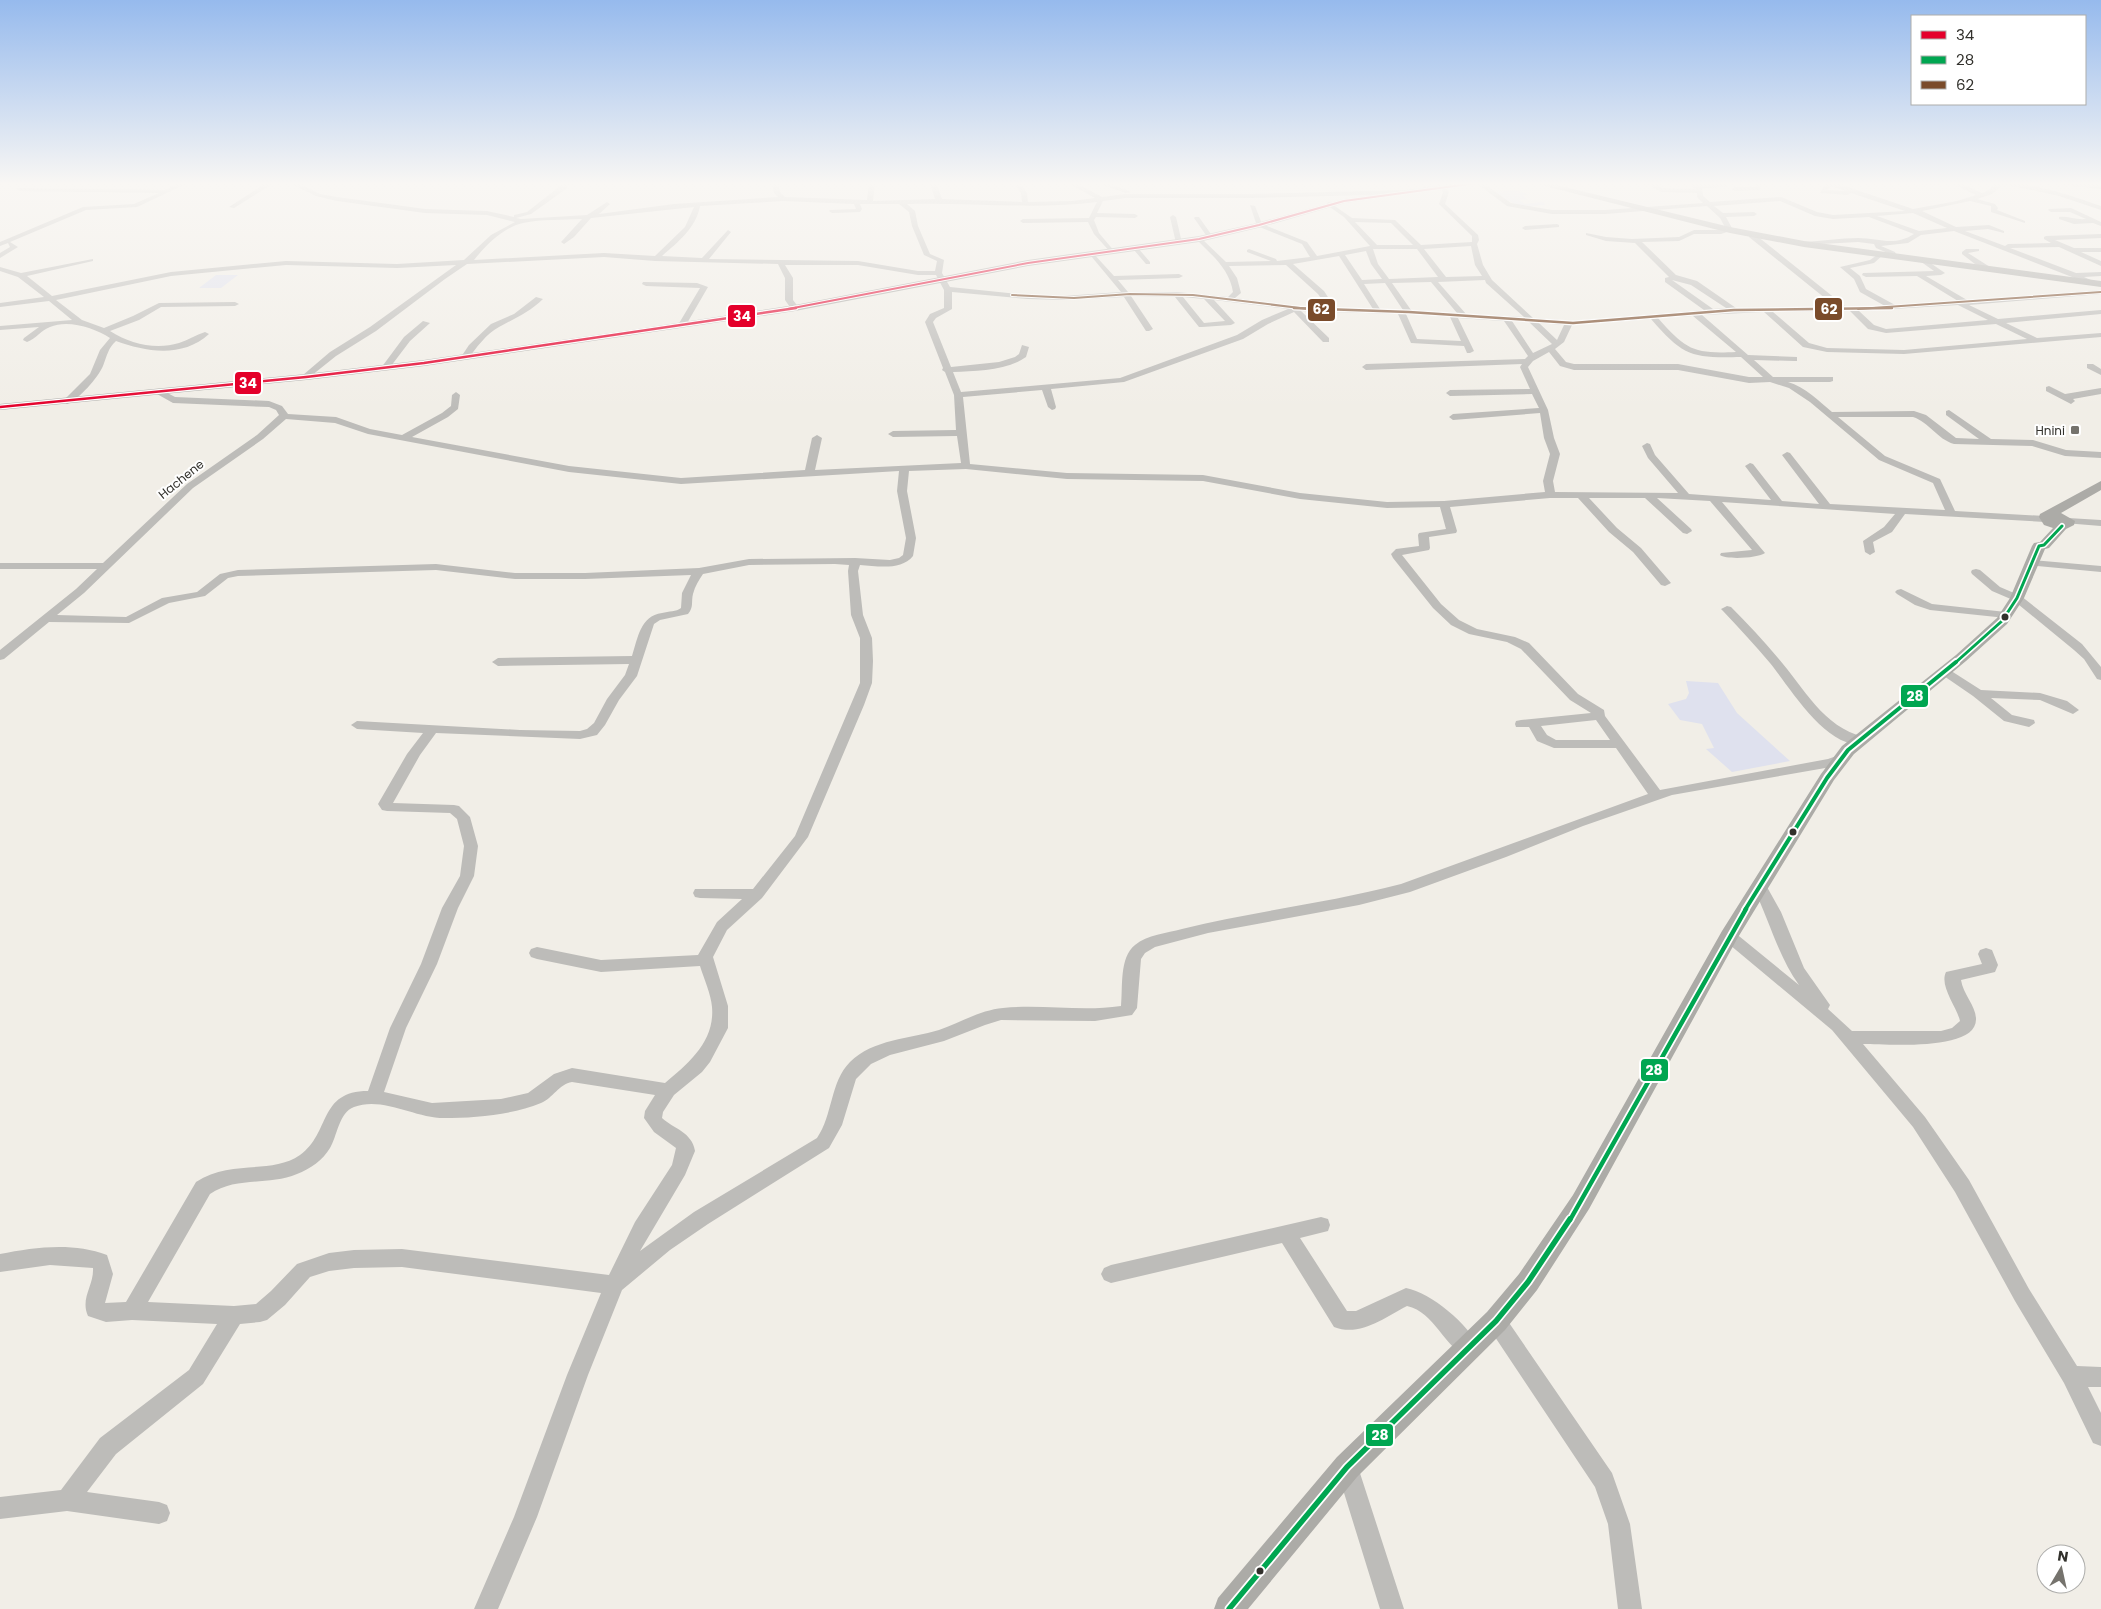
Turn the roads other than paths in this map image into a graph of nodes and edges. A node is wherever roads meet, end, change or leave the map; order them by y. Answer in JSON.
{"nodes":[{"id":1,"x":470,"y":258,"type":"edge"},
{"id":2,"x":534,"y":258,"type":"edge"},
{"id":3,"x":643,"y":258,"type":"edge"},
{"id":4,"x":935,"y":258,"type":"edge"},
{"id":5,"x":1068,"y":258,"type":"edge"},
{"id":6,"x":1095,"y":258,"type":"edge"},
{"id":7,"x":1144,"y":258,"type":"edge"},
{"id":8,"x":1218,"y":258,"type":"edge"},
{"id":9,"x":1270,"y":258,"type":"edge"},
{"id":10,"x":1309,"y":258,"type":"edge"},
{"id":11,"x":1344,"y":258,"type":"edge"},
{"id":12,"x":1374,"y":258,"type":"edge"},
{"id":13,"x":1427,"y":258,"type":"edge"},
{"id":14,"x":1477,"y":258,"type":"edge"},
{"id":15,"x":1654,"y":258,"type":"edge"},
{"id":16,"x":1779,"y":258,"type":"edge"},
{"id":17,"x":1876,"y":258,"type":"edge"},
{"id":18,"x":1902,"y":258,"type":"edge"},
{"id":19,"x":1972,"y":258,"type":"edge"},
{"id":20,"x":2034,"y":258,"type":"edge"},
{"id":21,"x":654,"y":259,"type":"joint"},
{"id":22,"x":2091,"y":259,"type":"joint"},
{"id":23,"x":91,"y":260,"type":"dead end"},
{"id":24,"x":704,"y":260,"type":"joint"},
{"id":25,"x":2039,"y":260,"type":"junction"},
{"id":26,"x":2056,"y":260,"type":"dead end"},
{"id":27,"x":2074,"y":260,"type":"dead end"},
{"id":28,"x":468,"y":261,"type":"junction"},
{"id":29,"x":1924,"y":261,"type":"junction"},
{"id":30,"x":781,"y":263,"type":"junction"},
{"id":31,"x":1148,"y":263,"type":"dead end"},
{"id":32,"x":1285,"y":263,"type":"junction"},
{"id":33,"x":1224,"y":264,"type":"junction"},
{"id":34,"x":2101,"y":264,"type":"edge"},
{"id":35,"x":0,"y":269,"type":"edge"},
{"id":36,"x":1988,"y":269,"type":"junction"},
{"id":37,"x":1919,"y":274,"type":"junction"},
{"id":38,"x":2101,"y":274,"type":"edge"},
{"id":39,"x":21,"y":275,"type":"junction"},
{"id":40,"x":1866,"y":275,"type":"dead end"},
{"id":41,"x":2075,"y":275,"type":"junction"},
{"id":42,"x":1179,"y":276,"type":"dead end"},
{"id":43,"x":1673,"y":277,"type":"junction"},
{"id":44,"x":1111,"y":278,"type":"junction"},
{"id":45,"x":1486,"y":278,"type":"junction"},
{"id":46,"x":1433,"y":280,"type":"junction"},
{"id":47,"x":1444,"y":280,"type":"junction"},
{"id":48,"x":943,"y":281,"type":"junction"},
{"id":49,"x":1359,"y":282,"type":"junction"},
{"id":50,"x":1387,"y":282,"type":"junction"},
{"id":51,"x":2090,"y":283,"type":"junction"},
{"id":52,"x":646,"y":284,"type":"dead end"},
{"id":53,"x":2101,"y":284,"type":"edge"},
{"id":54,"x":2101,"y":292,"type":"edge"},
{"id":55,"x":1126,"y":294,"type":"junction"},
{"id":56,"x":1177,"y":294,"type":"junction"},
{"id":57,"x":1206,"y":296,"type":"junction"},
{"id":58,"x":1230,"y":298,"type":"junction"},
{"id":59,"x":50,"y":299,"type":"junction"},
{"id":60,"x":539,"y":299,"type":"dead end"},
{"id":61,"x":1963,"y":303,"type":"junction"},
{"id":62,"x":235,"y":304,"type":"dead end"},
{"id":63,"x":0,"y":305,"type":"edge"},
{"id":64,"x":795,"y":308,"type":"junction"},
{"id":65,"x":1294,"y":308,"type":"junction"},
{"id":66,"x":1894,"y":308,"type":"junction"},
{"id":67,"x":1734,"y":310,"type":"junction"},
{"id":68,"x":1766,"y":310,"type":"junction"},
{"id":69,"x":1849,"y":310,"type":"junction"},
{"id":70,"x":1333,"y":311,"type":"junction"},
{"id":71,"x":1378,"y":311,"type":"junction"},
{"id":72,"x":1405,"y":312,"type":"junction"},
{"id":73,"x":1712,"y":312,"type":"junction"},
{"id":74,"x":2101,"y":312,"type":"edge"},
{"id":75,"x":1695,"y":313,"type":"junction"},
{"id":76,"x":1453,"y":315,"type":"junction"},
{"id":77,"x":1464,"y":316,"type":"junction"},
{"id":78,"x":1653,"y":316,"type":"junction"},
{"id":79,"x":1506,"y":318,"type":"junction"},
{"id":80,"x":1531,"y":319,"type":"junction"},
{"id":81,"x":79,"y":322,"type":"junction"},
{"id":82,"x":1998,"y":322,"type":"junction"},
{"id":83,"x":426,"y":323,"type":"dead end"},
{"id":84,"x":1569,"y":323,"type":"junction"},
{"id":85,"x":48,"y":325,"type":"junction"},
{"id":86,"x":682,"y":325,"type":"junction"},
{"id":87,"x":0,"y":328,"type":"edge"},
{"id":88,"x":1149,"y":329,"type":"dead end"},
{"id":89,"x":104,"y":331,"type":"junction"},
{"id":90,"x":205,"y":334,"type":"dead end"},
{"id":91,"x":2101,"y":335,"type":"edge"},
{"id":92,"x":115,"y":338,"type":"junction"},
{"id":93,"x":27,"y":340,"type":"dead end"},
{"id":94,"x":1326,"y":340,"type":"dead end"},
{"id":95,"x":2036,"y":340,"type":"junction"},
{"id":96,"x":1467,"y":344,"type":"junction"},
{"id":97,"x":1553,"y":346,"type":"junction"},
{"id":98,"x":1971,"y":346,"type":"junction"},
{"id":99,"x":1025,"y":347,"type":"dead end"},
{"id":100,"x":1984,"y":353,"type":"dead end"},
{"id":101,"x":1745,"y":356,"type":"junction"},
{"id":102,"x":465,"y":357,"type":"junction"},
{"id":103,"x":1529,"y":359,"type":"junction"},
{"id":104,"x":1794,"y":359,"type":"dead end"},
{"id":105,"x":1475,"y":363,"type":"junction"},
{"id":106,"x":2090,"y":366,"type":"dead end"},
{"id":107,"x":1366,"y":367,"type":"dead end"},
{"id":108,"x":385,"y":368,"type":"junction"},
{"id":109,"x":946,"y":370,"type":"junction"},
{"id":110,"x":2101,"y":372,"type":"edge"},
{"id":111,"x":306,"y":377,"type":"junction"},
{"id":112,"x":1830,"y":379,"type":"dead end"},
{"id":113,"x":1771,"y":380,"type":"junction"},
{"id":114,"x":1046,"y":388,"type":"junction"},
{"id":115,"x":2049,"y":389,"type":"dead end"},
{"id":116,"x":1535,"y":391,"type":"junction"},
{"id":117,"x":2101,"y":391,"type":"edge"},
{"id":118,"x":160,"y":392,"type":"junction"},
{"id":119,"x":1450,"y":394,"type":"dead end"},
{"id":120,"x":958,"y":395,"type":"junction"},
{"id":121,"x":456,"y":396,"type":"dead end"},
{"id":122,"x":2064,"y":397,"type":"junction"},
{"id":123,"x":67,"y":401,"type":"junction"},
{"id":124,"x":2078,"y":405,"type":"dead end"},
{"id":125,"x":0,"y":407,"type":"edge"},
{"id":126,"x":1052,"y":407,"type":"dead end"},
{"id":127,"x":1544,"y":410,"type":"junction"},
{"id":128,"x":1949,"y":413,"type":"dead end"},
{"id":129,"x":1830,"y":415,"type":"junction"},
{"id":130,"x":284,"y":416,"type":"junction"},
{"id":131,"x":1453,"y":417,"type":"dead end"},
{"id":132,"x":961,"y":433,"type":"junction"},
{"id":133,"x":893,"y":434,"type":"dead end"},
{"id":134,"x":403,"y":438,"type":"junction"},
{"id":135,"x":818,"y":438,"type":"dead end"},
{"id":136,"x":1988,"y":442,"type":"junction"},
{"id":137,"x":1647,"y":446,"type":"dead end"},
{"id":138,"x":1787,"y":455,"type":"dead end"},
{"id":139,"x":2101,"y":455,"type":"edge"},
{"id":140,"x":966,"y":466,"type":"junction"},
{"id":141,"x":1750,"y":466,"type":"dead end"},
{"id":142,"x":904,"y":468,"type":"junction"},
{"id":143,"x":809,"y":473,"type":"junction"},
{"id":144,"x":2101,"y":485,"type":"edge"},
{"id":145,"x":1550,"y":495,"type":"junction"},
{"id":146,"x":1581,"y":495,"type":"junction"},
{"id":147,"x":1648,"y":495,"type":"junction"},
{"id":148,"x":1686,"y":496,"type":"junction"},
{"id":149,"x":1713,"y":498,"type":"junction"},
{"id":150,"x":2079,"y":499,"type":"junction"},
{"id":151,"x":1778,"y":503,"type":"junction"},
{"id":152,"x":1827,"y":507,"type":"junction"},
{"id":153,"x":1445,"y":508,"type":"junction"},
{"id":154,"x":1902,"y":511,"type":"junction"},
{"id":155,"x":1951,"y":513,"type":"junction"},
{"id":156,"x":2046,"y":518,"type":"junction"},
{"id":157,"x":2065,"y":522,"type":"junction"},
{"id":158,"x":2101,"y":523,"type":"edge"},
{"id":159,"x":1687,"y":531,"type":"dead end"},
{"id":160,"x":1870,"y":552,"type":"dead end"},
{"id":161,"x":1725,"y":555,"type":"dead end"},
{"id":162,"x":2035,"y":555,"type":"junction"},
{"id":163,"x":855,"y":562,"type":"junction"},
{"id":164,"x":0,"y":566,"type":"edge"},
{"id":165,"x":106,"y":566,"type":"junction"},
{"id":166,"x":2101,"y":569,"type":"edge"},
{"id":167,"x":699,"y":571,"type":"junction"},
{"id":168,"x":1976,"y":572,"type":"dead end"},
{"id":169,"x":1664,"y":583,"type":"dead end"},
{"id":170,"x":1901,"y":592,"type":"dead end"},
{"id":171,"x":2012,"y":607,"type":"junction"},
{"id":172,"x":1727,"y":609,"type":"dead end"},
{"id":173,"x":47,"y":618,"type":"junction"},
{"id":174,"x":0,"y":656,"type":"edge"},
{"id":175,"x":636,"y":660,"type":"junction"},
{"id":176,"x":498,"y":662,"type":"dead end"},
{"id":177,"x":1945,"y":671,"type":"junction"},
{"id":178,"x":2101,"y":676,"type":"edge"},
{"id":179,"x":1979,"y":694,"type":"junction"},
{"id":180,"x":2073,"y":710,"type":"dead end"},
{"id":181,"x":1599,"y":716,"type":"junction"},
{"id":182,"x":2029,"y":723,"type":"dead end"},
{"id":183,"x":357,"y":725,"type":"dead end"},
{"id":184,"x":432,"y":730,"type":"junction"},
{"id":185,"x":1859,"y":740,"type":"junction"},
{"id":186,"x":1619,"y":744,"type":"junction"},
{"id":187,"x":1842,"y":758,"type":"junction"},
{"id":188,"x":1657,"y":796,"type":"junction"},
{"id":189,"x":1760,"y":887,"type":"junction"},
{"id":190,"x":700,"y":893,"type":"dead end"},
{"id":191,"x":757,"y":894,"type":"junction"},
{"id":192,"x":1729,"y":936,"type":"junction"},
{"id":193,"x":537,"y":953,"type":"dead end"},
{"id":194,"x":1986,"y":954,"type":"dead end"},
{"id":195,"x":707,"y":960,"type":"junction"},
{"id":196,"x":1844,"y":1032,"type":"junction"},
{"id":197,"x":668,"y":1090,"type":"junction"},
{"id":198,"x":374,"y":1097,"type":"junction"},
{"id":199,"x":1321,"y":1225,"type":"dead end"},
{"id":200,"x":1287,"y":1234,"type":"junction"},
{"id":201,"x":0,"y":1263,"type":"edge"},
{"id":202,"x":1111,"y":1274,"type":"dead end"},
{"id":203,"x":613,"y":1285,"type":"junction"},
{"id":204,"x":132,"y":1311,"type":"junction"},
{"id":205,"x":234,"y":1315,"type":"junction"},
{"id":206,"x":1496,"y":1321,"type":"junction"},
{"id":207,"x":1469,"y":1348,"type":"junction"},
{"id":208,"x":2071,"y":1376,"type":"junction"},
{"id":209,"x":2101,"y":1377,"type":"edge"},
{"id":210,"x":2101,"y":1435,"type":"edge"},
{"id":211,"x":1347,"y":1467,"type":"junction"},
{"id":212,"x":67,"y":1500,"type":"junction"},
{"id":213,"x":0,"y":1508,"type":"edge"},
{"id":214,"x":159,"y":1513,"type":"dead end"},
{"id":215,"x":486,"y":1609,"type":"edge"},
{"id":216,"x":1229,"y":1609,"type":"edge"},
{"id":217,"x":1392,"y":1609,"type":"edge"},
{"id":218,"x":1630,"y":1609,"type":"edge"}],
"edges":[{"from":1,"to":28,"type":"street"},
{"from":2,"to":28,"type":"street"},
{"from":3,"to":21,"type":"street"},
{"from":4,"to":48,"type":"street"},
{"from":5,"to":48,"type":"main road"},
{"from":6,"to":44,"type":"street"},
{"from":7,"to":31,"type":"street"},
{"from":8,"to":33,"type":"street"},
{"from":9,"to":32,"type":"street"},
{"from":10,"to":32,"type":"street"},
{"from":11,"to":49,"type":"street"},
{"from":12,"to":50,"type":"street"},
{"from":13,"to":47,"type":"street"},
{"from":14,"to":45,"type":"street"},
{"from":15,"to":43,"type":"street"},
{"from":16,"to":69,"type":"street"},
{"from":17,"to":66,"type":"street"},
{"from":18,"to":29,"type":"main road"},
{"from":19,"to":36,"type":"street"},
{"from":20,"to":25,"type":"street"},
{"from":21,"to":24,"type":"street"},
{"from":22,"to":27,"type":"street"},
{"from":22,"to":34,"type":"street"},
{"from":23,"to":39,"type":"street"},
{"from":24,"to":30,"type":"street"},
{"from":25,"to":26,"type":"street"},
{"from":25,"to":41,"type":"street"},
{"from":28,"to":59,"type":"street"},
{"from":28,"to":111,"type":"street"},
{"from":29,"to":36,"type":"main road"},
{"from":29,"to":37,"type":"street"},
{"from":30,"to":48,"type":"street"},
{"from":30,"to":64,"type":"street"},
{"from":32,"to":33,"type":"street"},
{"from":32,"to":70,"type":"street"},
{"from":33,"to":58,"type":"street"},
{"from":35,"to":39,"type":"street"},
{"from":36,"to":51,"type":"main road"},
{"from":37,"to":40,"type":"street"},
{"from":37,"to":61,"type":"street"},
{"from":38,"to":41,"type":"street"},
{"from":39,"to":59,"type":"street"},
{"from":41,"to":51,"type":"street"},
{"from":42,"to":44,"type":"street"},
{"from":43,"to":67,"type":"street"},
{"from":43,"to":73,"type":"street"},
{"from":44,"to":55,"type":"street"},
{"from":45,"to":47,"type":"street"},
{"from":45,"to":80,"type":"street"},
{"from":46,"to":47,"type":"street"},
{"from":46,"to":50,"type":"street"},
{"from":46,"to":77,"type":"street"},
{"from":48,"to":55,"type":"street"},
{"from":48,"to":64,"type":"main road"},
{"from":48,"to":109,"type":"street"},
{"from":49,"to":50,"type":"street"},
{"from":49,"to":71,"type":"street"},
{"from":50,"to":72,"type":"street"},
{"from":51,"to":53,"type":"main road"},
{"from":52,"to":86,"type":"street"},
{"from":54,"to":61,"type":"street"},
{"from":55,"to":56,"type":"street"},
{"from":55,"to":88,"type":"street"},
{"from":56,"to":57,"type":"street"},
{"from":56,"to":57,"type":"street"},
{"from":57,"to":58,"type":"street"},
{"from":58,"to":65,"type":"street"},
{"from":59,"to":63,"type":"street"},
{"from":59,"to":81,"type":"street"},
{"from":60,"to":102,"type":"street"},
{"from":61,"to":66,"type":"street"},
{"from":61,"to":82,"type":"street"},
{"from":62,"to":89,"type":"street"},
{"from":64,"to":86,"type":"main road"},
{"from":65,"to":70,"type":"street"},
{"from":65,"to":94,"type":"street"},
{"from":65,"to":114,"type":"street"},
{"from":66,"to":69,"type":"street"},
{"from":67,"to":68,"type":"street"},
{"from":67,"to":73,"type":"street"},
{"from":68,"to":69,"type":"street"},
{"from":68,"to":98,"type":"street"},
{"from":69,"to":82,"type":"street"},
{"from":70,"to":71,"type":"street"},
{"from":71,"to":72,"type":"street"},
{"from":72,"to":76,"type":"street"},
{"from":72,"to":96,"type":"street"},
{"from":73,"to":75,"type":"street"},
{"from":74,"to":82,"type":"street"},
{"from":75,"to":78,"type":"street"},
{"from":75,"to":101,"type":"street"},
{"from":76,"to":77,"type":"street"},
{"from":76,"to":96,"type":"street"},
{"from":77,"to":79,"type":"street"},
{"from":78,"to":84,"type":"street"},
{"from":78,"to":101,"type":"street"},
{"from":79,"to":80,"type":"street"},
{"from":79,"to":103,"type":"street"},
{"from":80,"to":84,"type":"street"},
{"from":80,"to":97,"type":"street"},
{"from":81,"to":85,"type":"street"},
{"from":81,"to":89,"type":"street"},
{"from":82,"to":95,"type":"street"},
{"from":83,"to":108,"type":"street"},
{"from":84,"to":97,"type":"street"},
{"from":85,"to":87,"type":"street"},
{"from":85,"to":93,"type":"street"},
{"from":86,"to":102,"type":"main road"},
{"from":89,"to":92,"type":"street"},
{"from":90,"to":92,"type":"street"},
{"from":91,"to":95,"type":"street"},
{"from":92,"to":123,"type":"street"},
{"from":95,"to":98,"type":"street"},
{"from":96,"to":105,"type":"street"},
{"from":97,"to":103,"type":"street"},
{"from":97,"to":113,"type":"street"},
{"from":98,"to":100,"type":"street"},
{"from":99,"to":109,"type":"street"},
{"from":101,"to":104,"type":"street"},
{"from":101,"to":113,"type":"street"},
{"from":102,"to":108,"type":"main road"},
{"from":103,"to":105,"type":"street"},
{"from":103,"to":116,"type":"street"},
{"from":105,"to":107,"type":"street"},
{"from":106,"to":110,"type":"street"},
{"from":108,"to":111,"type":"main road"},
{"from":109,"to":120,"type":"street"},
{"from":111,"to":118,"type":"main road"},
{"from":112,"to":113,"type":"street"},
{"from":113,"to":129,"type":"street"},
{"from":114,"to":120,"type":"street"},
{"from":114,"to":126,"type":"street"},
{"from":115,"to":122,"type":"street"},
{"from":116,"to":119,"type":"street"},
{"from":116,"to":127,"type":"street"},
{"from":117,"to":122,"type":"street"},
{"from":118,"to":123,"type":"main road"},
{"from":118,"to":130,"type":"street"},
{"from":120,"to":132,"type":"street"},
{"from":121,"to":134,"type":"street"},
{"from":122,"to":124,"type":"street"},
{"from":123,"to":125,"type":"main road"},
{"from":127,"to":131,"type":"street"},
{"from":127,"to":145,"type":"street"},
{"from":128,"to":136,"type":"street"},
{"from":129,"to":136,"type":"street"},
{"from":129,"to":155,"type":"street"},
{"from":130,"to":134,"type":"street"},
{"from":130,"to":165,"type":"street","name":"Hachene"},
{"from":132,"to":133,"type":"street"},
{"from":132,"to":140,"type":"street"},
{"from":134,"to":143,"type":"street"},
{"from":135,"to":143,"type":"street"},
{"from":136,"to":139,"type":"street"},
{"from":137,"to":148,"type":"street"},
{"from":138,"to":152,"type":"street"},
{"from":140,"to":142,"type":"street"},
{"from":140,"to":153,"type":"street"},
{"from":141,"to":151,"type":"street"},
{"from":142,"to":143,"type":"street"},
{"from":142,"to":163,"type":"street"},
{"from":144,"to":150,"type":"main road"},
{"from":145,"to":146,"type":"street"},
{"from":145,"to":153,"type":"street"},
{"from":146,"to":147,"type":"street"},
{"from":146,"to":169,"type":"street"},
{"from":147,"to":148,"type":"street"},
{"from":147,"to":159,"type":"street"},
{"from":148,"to":149,"type":"street"},
{"from":149,"to":151,"type":"street"},
{"from":149,"to":161,"type":"street"},
{"from":150,"to":156,"type":"main road"},
{"from":150,"to":157,"type":"main road"},
{"from":151,"to":152,"type":"street"},
{"from":152,"to":154,"type":"street"},
{"from":153,"to":181,"type":"street"},
{"from":154,"to":155,"type":"street"},
{"from":154,"to":160,"type":"street"},
{"from":155,"to":156,"type":"street"},
{"from":156,"to":157,"type":"main road"},
{"from":156,"to":162,"type":"main road"},
{"from":157,"to":158,"type":"street"},
{"from":157,"to":162,"type":"main road"},
{"from":162,"to":166,"type":"street"},
{"from":162,"to":171,"type":"main road"},
{"from":163,"to":167,"type":"street"},
{"from":163,"to":191,"type":"street"},
{"from":164,"to":165,"type":"street"},
{"from":165,"to":173,"type":"street","name":"Hachene"},
{"from":167,"to":173,"type":"street"},
{"from":167,"to":175,"type":"street"},
{"from":168,"to":171,"type":"street"},
{"from":170,"to":171,"type":"street"},
{"from":171,"to":177,"type":"main road"},
{"from":171,"to":178,"type":"street"},
{"from":172,"to":185,"type":"street"},
{"from":173,"to":174,"type":"street","name":"Hachene"},
{"from":175,"to":176,"type":"street"},
{"from":175,"to":184,"type":"street"},
{"from":177,"to":179,"type":"street"},
{"from":177,"to":185,"type":"main road"},
{"from":179,"to":180,"type":"street"},
{"from":179,"to":182,"type":"street"},
{"from":181,"to":186,"type":"street"},
{"from":181,"to":186,"type":"street"},
{"from":183,"to":184,"type":"street"},
{"from":184,"to":198,"type":"street"},
{"from":185,"to":187,"type":"main road"},
{"from":186,"to":188,"type":"street"},
{"from":187,"to":188,"type":"street"},
{"from":187,"to":189,"type":"main road"},
{"from":188,"to":203,"type":"street"},
{"from":189,"to":192,"type":"main road"},
{"from":189,"to":196,"type":"street"},
{"from":190,"to":191,"type":"street"},
{"from":191,"to":195,"type":"street"},
{"from":192,"to":196,"type":"street"},
{"from":192,"to":206,"type":"main road"},
{"from":193,"to":195,"type":"street"},
{"from":194,"to":196,"type":"street"},
{"from":195,"to":197,"type":"street"},
{"from":196,"to":208,"type":"street"},
{"from":197,"to":198,"type":"street"},
{"from":197,"to":203,"type":"street"},
{"from":198,"to":204,"type":"street"},
{"from":199,"to":200,"type":"street"},
{"from":200,"to":202,"type":"street"},
{"from":200,"to":207,"type":"street"},
{"from":201,"to":204,"type":"street"},
{"from":203,"to":205,"type":"street"},
{"from":203,"to":215,"type":"street"},
{"from":204,"to":205,"type":"street"},
{"from":205,"to":212,"type":"street"},
{"from":206,"to":207,"type":"main road"},
{"from":206,"to":218,"type":"street"},
{"from":207,"to":211,"type":"main road"},
{"from":208,"to":209,"type":"street"},
{"from":208,"to":210,"type":"street"},
{"from":211,"to":216,"type":"main road"},
{"from":211,"to":217,"type":"street"},
{"from":212,"to":213,"type":"street"},
{"from":212,"to":214,"type":"street"}]}
